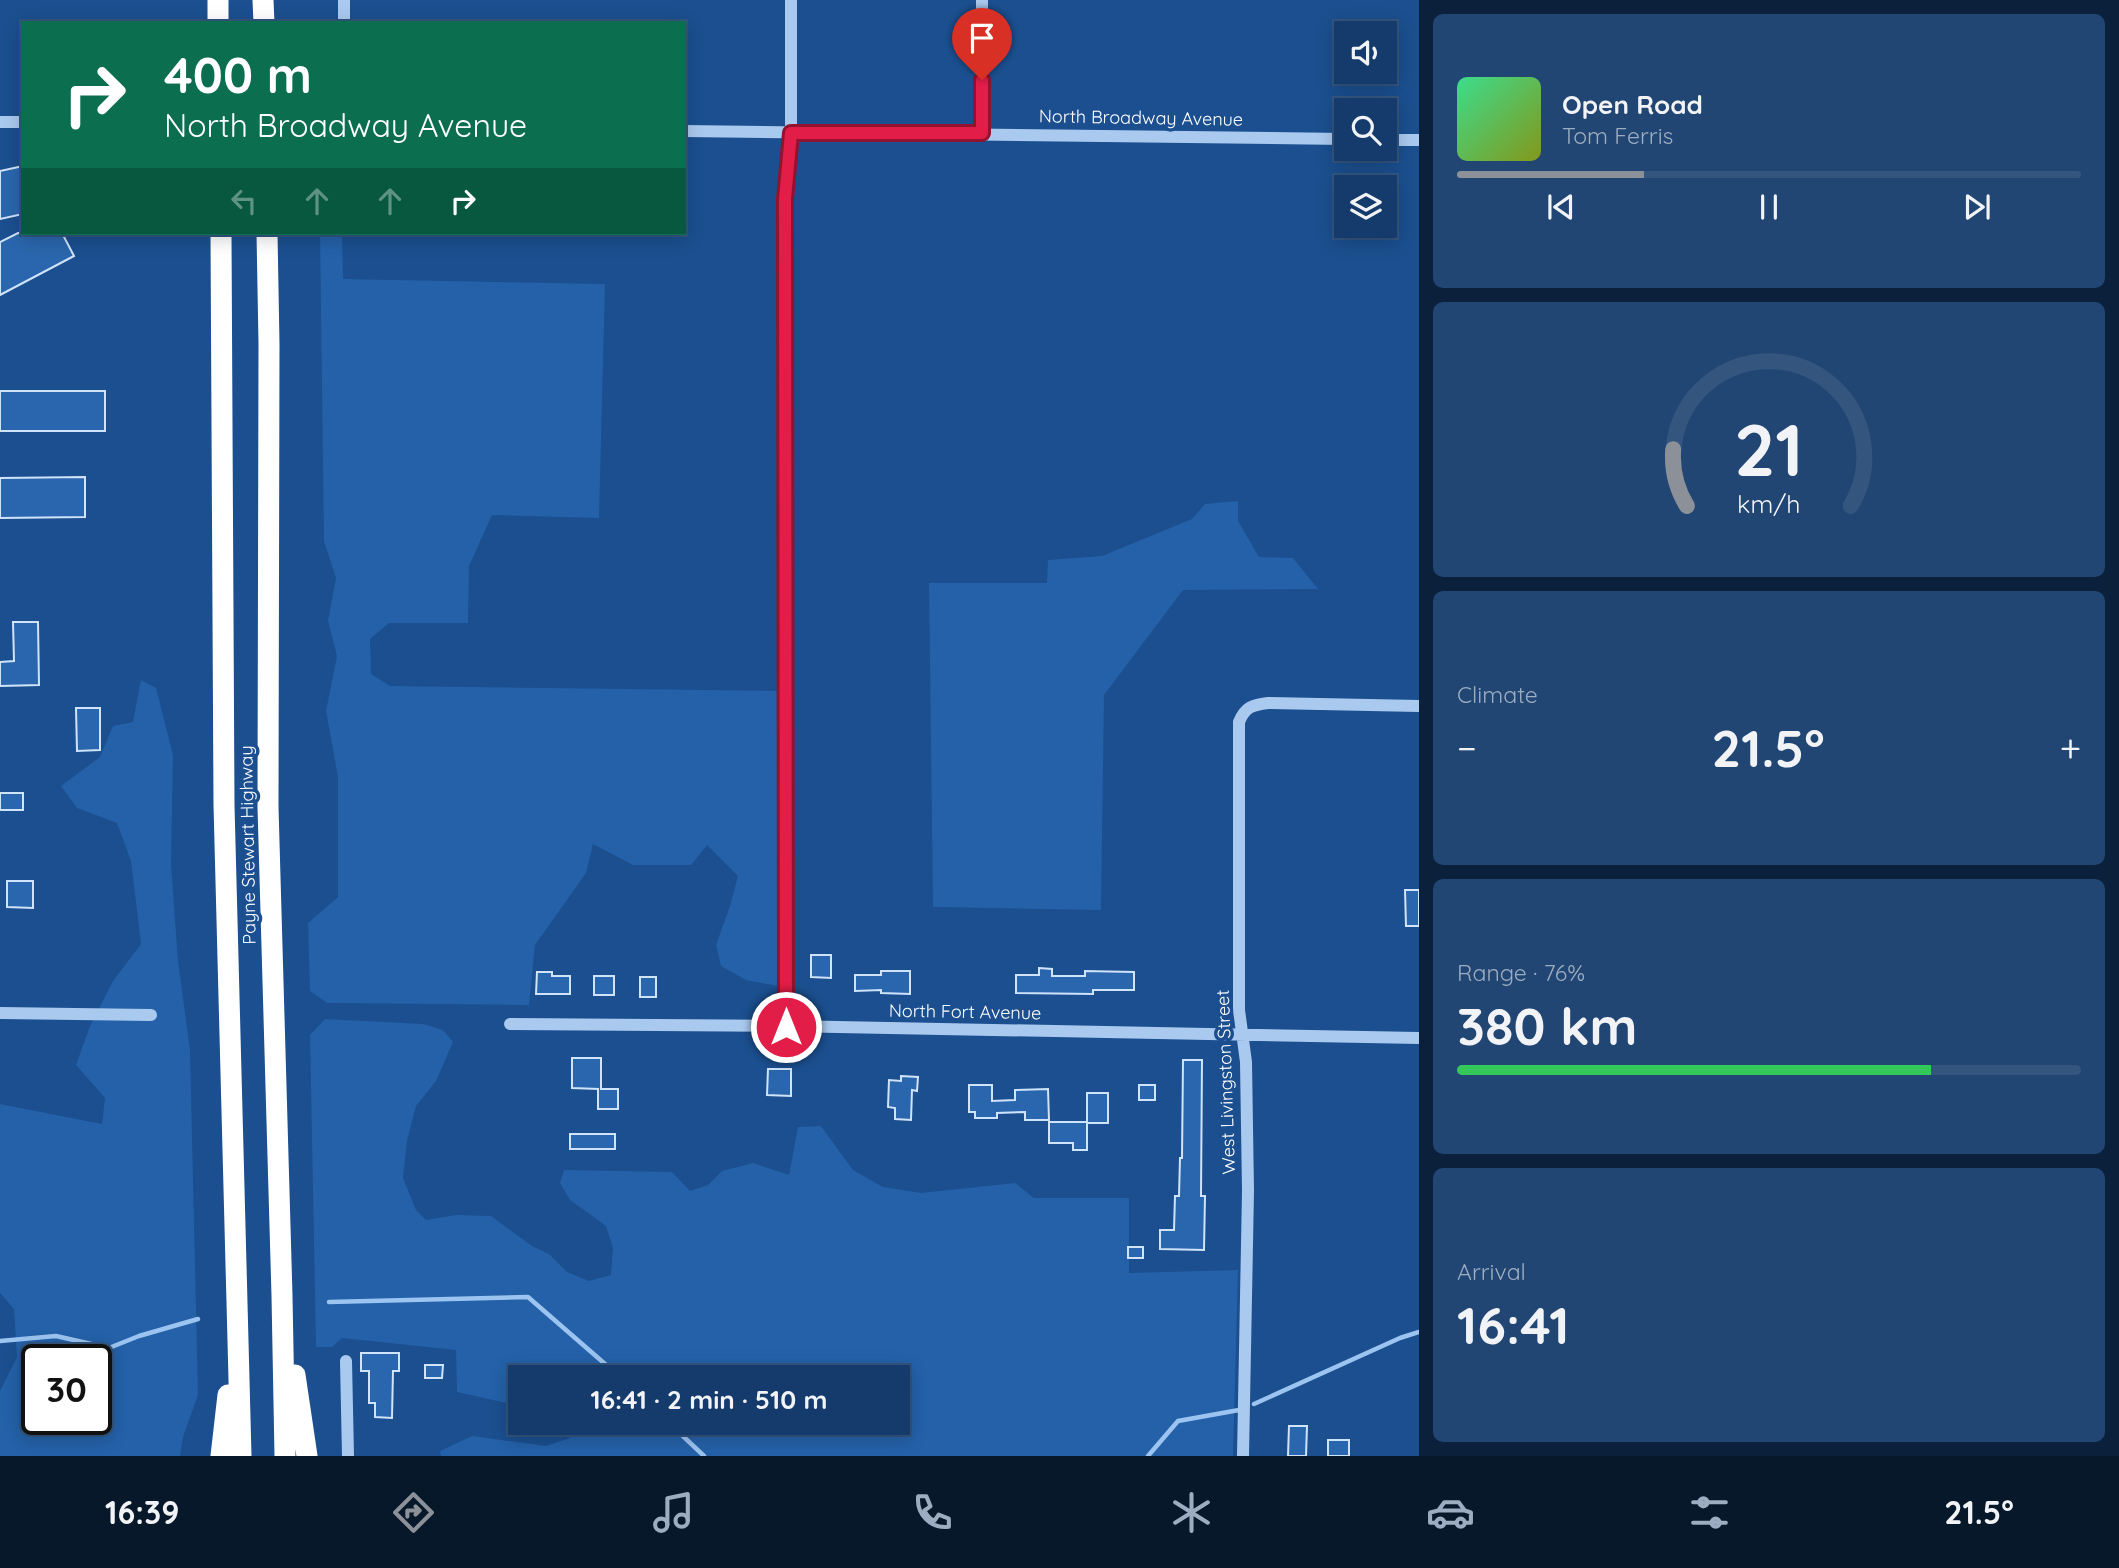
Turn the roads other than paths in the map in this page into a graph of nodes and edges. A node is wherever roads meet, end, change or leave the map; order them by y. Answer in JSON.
{"nodes":[{"id":1,"x":218,"y":0,"type":"edge"},
{"id":2,"x":263,"y":0,"type":"edge"},
{"id":3,"x":345,"y":0,"type":"edge"},
{"id":4,"x":791,"y":0,"type":"edge"},
{"id":5,"x":982,"y":0,"type":"edge"},
{"id":6,"x":218,"y":21,"type":"edge"},
{"id":7,"x":264,"y":21,"type":"edge"},
{"id":8,"x":344,"y":21,"type":"edge"},
{"id":9,"x":0,"y":122,"type":"edge"},
{"id":10,"x":21,"y":122,"type":"edge"},
{"id":11,"x":686,"y":131,"type":"edge"},
{"id":12,"x":791,"y":133,"type":"junction"},
{"id":13,"x":982,"y":133,"type":"junction"},
{"id":14,"x":1334,"y":139,"type":"edge"},
{"id":15,"x":1397,"y":140,"type":"edge"},
{"id":16,"x":1419,"y":140,"type":"edge"},
{"id":17,"x":221,"y":235,"type":"edge"},
{"id":18,"x":267,"y":235,"type":"edge"},
{"id":19,"x":1419,"y":706,"type":"edge"},
{"id":20,"x":0,"y":1013,"type":"edge"},
{"id":21,"x":151,"y":1015,"type":"dead end"},
{"id":22,"x":510,"y":1024,"type":"dead end"},
{"id":23,"x":786,"y":1027,"type":"junction"},
{"id":24,"x":1241,"y":1035,"type":"junction"},
{"id":25,"x":1419,"y":1038,"type":"edge"},
{"id":26,"x":282,"y":1296,"type":"junction"},
{"id":27,"x":238,"y":1316,"type":"junction"},
{"id":28,"x":346,"y":1362,"type":"dead end"},
{"id":29,"x":221,"y":1456,"type":"edge"},
{"id":30,"x":240,"y":1456,"type":"edge"},
{"id":31,"x":285,"y":1456,"type":"edge"},
{"id":32,"x":307,"y":1456,"type":"edge"},
{"id":33,"x":348,"y":1456,"type":"edge"},
{"id":34,"x":1243,"y":1456,"type":"edge"}],
"edges":[{"from":1,"to":6,"type":"highway"},
{"from":2,"to":7,"type":"highway"},
{"from":3,"to":8,"type":"street"},
{"from":4,"to":12,"type":"street"},
{"from":5,"to":13,"type":"street"},
{"from":9,"to":10,"type":"street"},
{"from":11,"to":12,"type":"street","name":"North Broadway Avenue"},
{"from":12,"to":13,"type":"street","name":"North Broadway Avenue"},
{"from":12,"to":23,"type":"street"},
{"from":13,"to":14,"type":"street","name":"North Broadway Avenue"},
{"from":15,"to":16,"type":"street"},
{"from":17,"to":27,"type":"highway","name":"Payne Stewart Highway"},
{"from":18,"to":26,"type":"highway","name":"Payne Stewart Highway"},
{"from":19,"to":24,"type":"street","name":"West Livingston Street"},
{"from":20,"to":21,"type":"street"},
{"from":22,"to":23,"type":"street","name":"North Fort Avenue"},
{"from":23,"to":24,"type":"street","name":"North Fort Avenue"},
{"from":24,"to":25,"type":"street","name":"North Fort Avenue"},
{"from":24,"to":34,"type":"street","name":"West Livingston Street"},
{"from":26,"to":31,"type":"highway","name":"Payne Stewart Highway"},
{"from":26,"to":32,"type":"highway"},
{"from":27,"to":29,"type":"highway"},
{"from":27,"to":30,"type":"highway","name":"Payne Stewart Highway"},
{"from":28,"to":33,"type":"street"}]}
